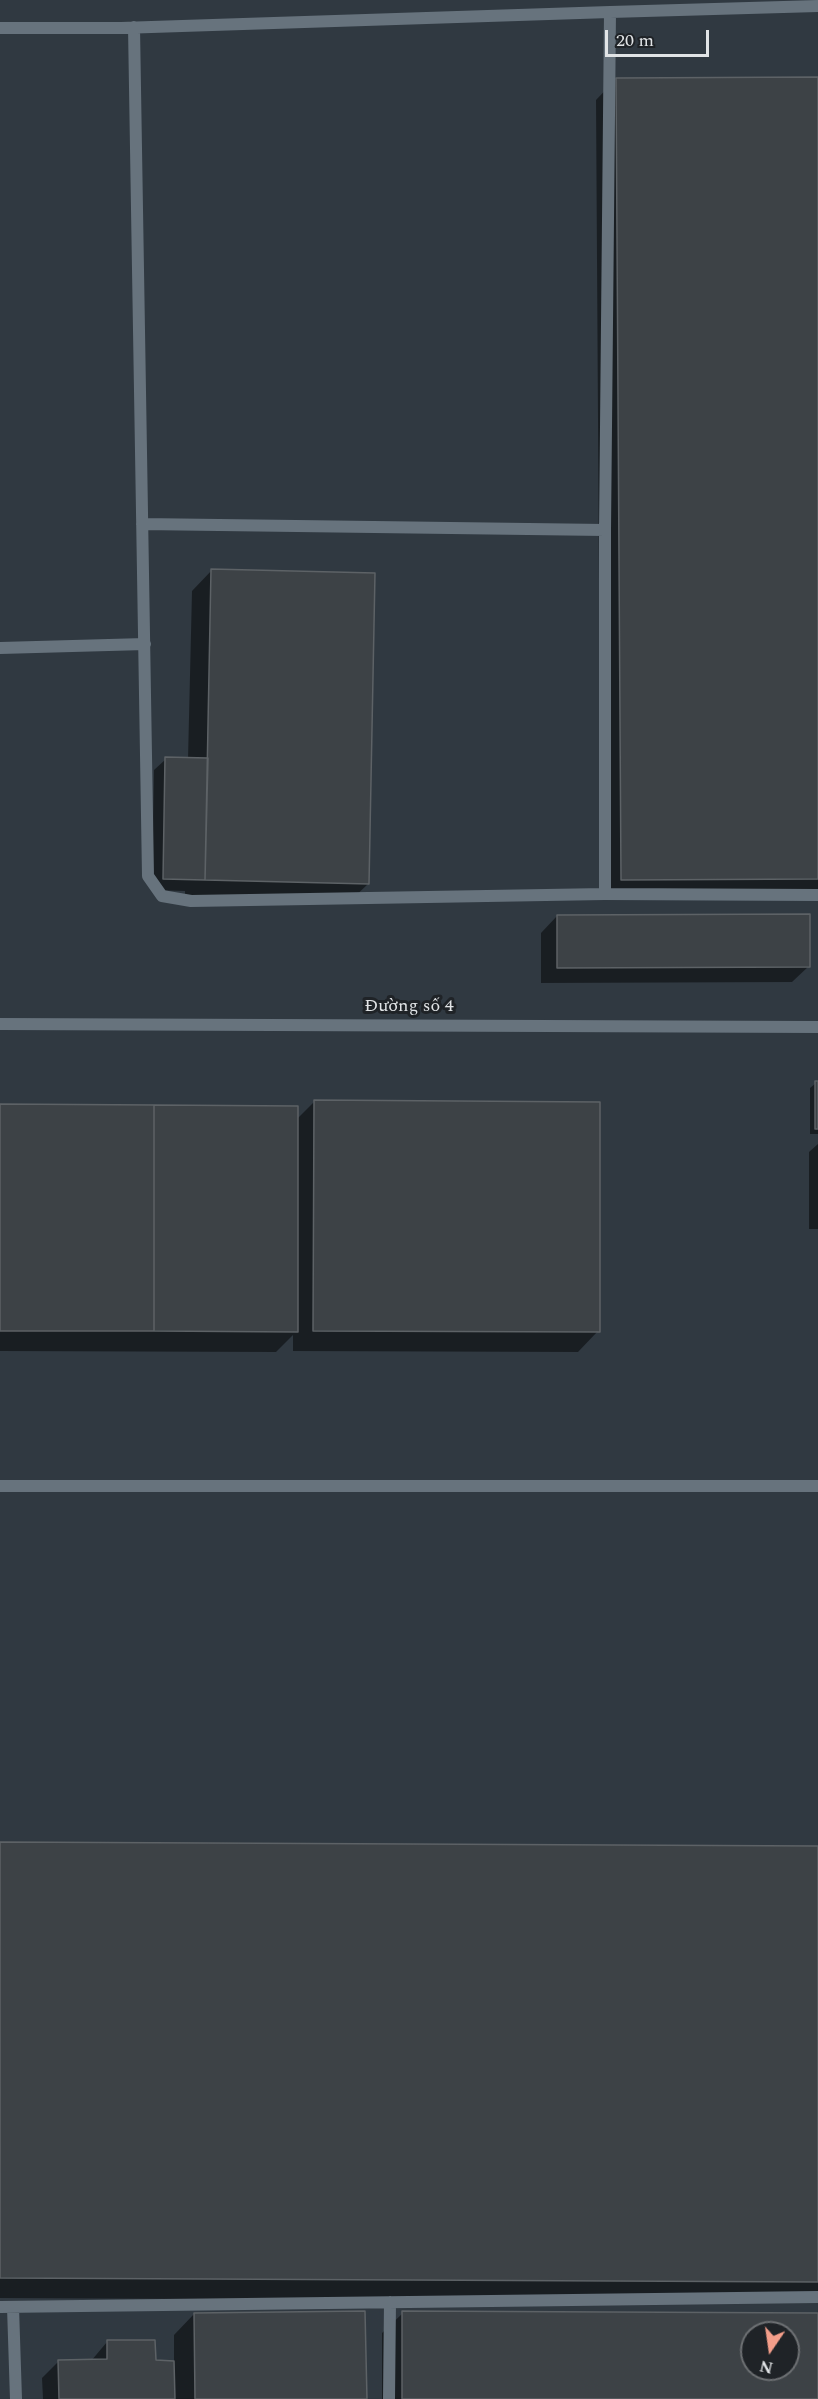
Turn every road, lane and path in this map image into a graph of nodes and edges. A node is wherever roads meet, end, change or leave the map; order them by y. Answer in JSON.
{"nodes":[{"id":1,"x":818,"y":6,"type":"edge"},
{"id":2,"x":610,"y":12,"type":"junction"},
{"id":3,"x":134,"y":27,"type":"junction"},
{"id":4,"x":0,"y":28,"type":"edge"},
{"id":5,"x":142,"y":524,"type":"junction"},
{"id":6,"x":605,"y":530,"type":"junction"},
{"id":7,"x":145,"y":644,"type":"junction"},
{"id":8,"x":0,"y":648,"type":"edge"},
{"id":9,"x":605,"y":894,"type":"junction"},
{"id":10,"x":818,"y":895,"type":"edge"},
{"id":11,"x":0,"y":1024,"type":"edge"},
{"id":12,"x":818,"y":1027,"type":"edge"},
{"id":13,"x":0,"y":1486,"type":"edge"},
{"id":14,"x":818,"y":1486,"type":"edge"},
{"id":15,"x":818,"y":2297,"type":"edge"},
{"id":16,"x":390,"y":2302,"type":"junction"},
{"id":17,"x":0,"y":2307,"type":"edge"},
{"id":18,"x":13,"y":2307,"type":"junction"},
{"id":19,"x":16,"y":2399,"type":"edge"},
{"id":20,"x":390,"y":2399,"type":"edge"}],
"edges":[{"from":1,"to":2,"type":"street"},
{"from":2,"to":3,"type":"street"},
{"from":2,"to":6,"type":"street"},
{"from":3,"to":4,"type":"street"},
{"from":3,"to":5,"type":"street"},
{"from":5,"to":6,"type":"street"},
{"from":5,"to":7,"type":"street"},
{"from":6,"to":9,"type":"street"},
{"from":7,"to":8,"type":"street"},
{"from":7,"to":9,"type":"street"},
{"from":9,"to":10,"type":"street"},
{"from":11,"to":12,"type":"street","name":"Đường số 4"},
{"from":13,"to":14,"type":"street"},
{"from":15,"to":16,"type":"street"},
{"from":16,"to":18,"type":"street"},
{"from":16,"to":20,"type":"street"},
{"from":17,"to":18,"type":"street"},
{"from":18,"to":19,"type":"street"}]}
